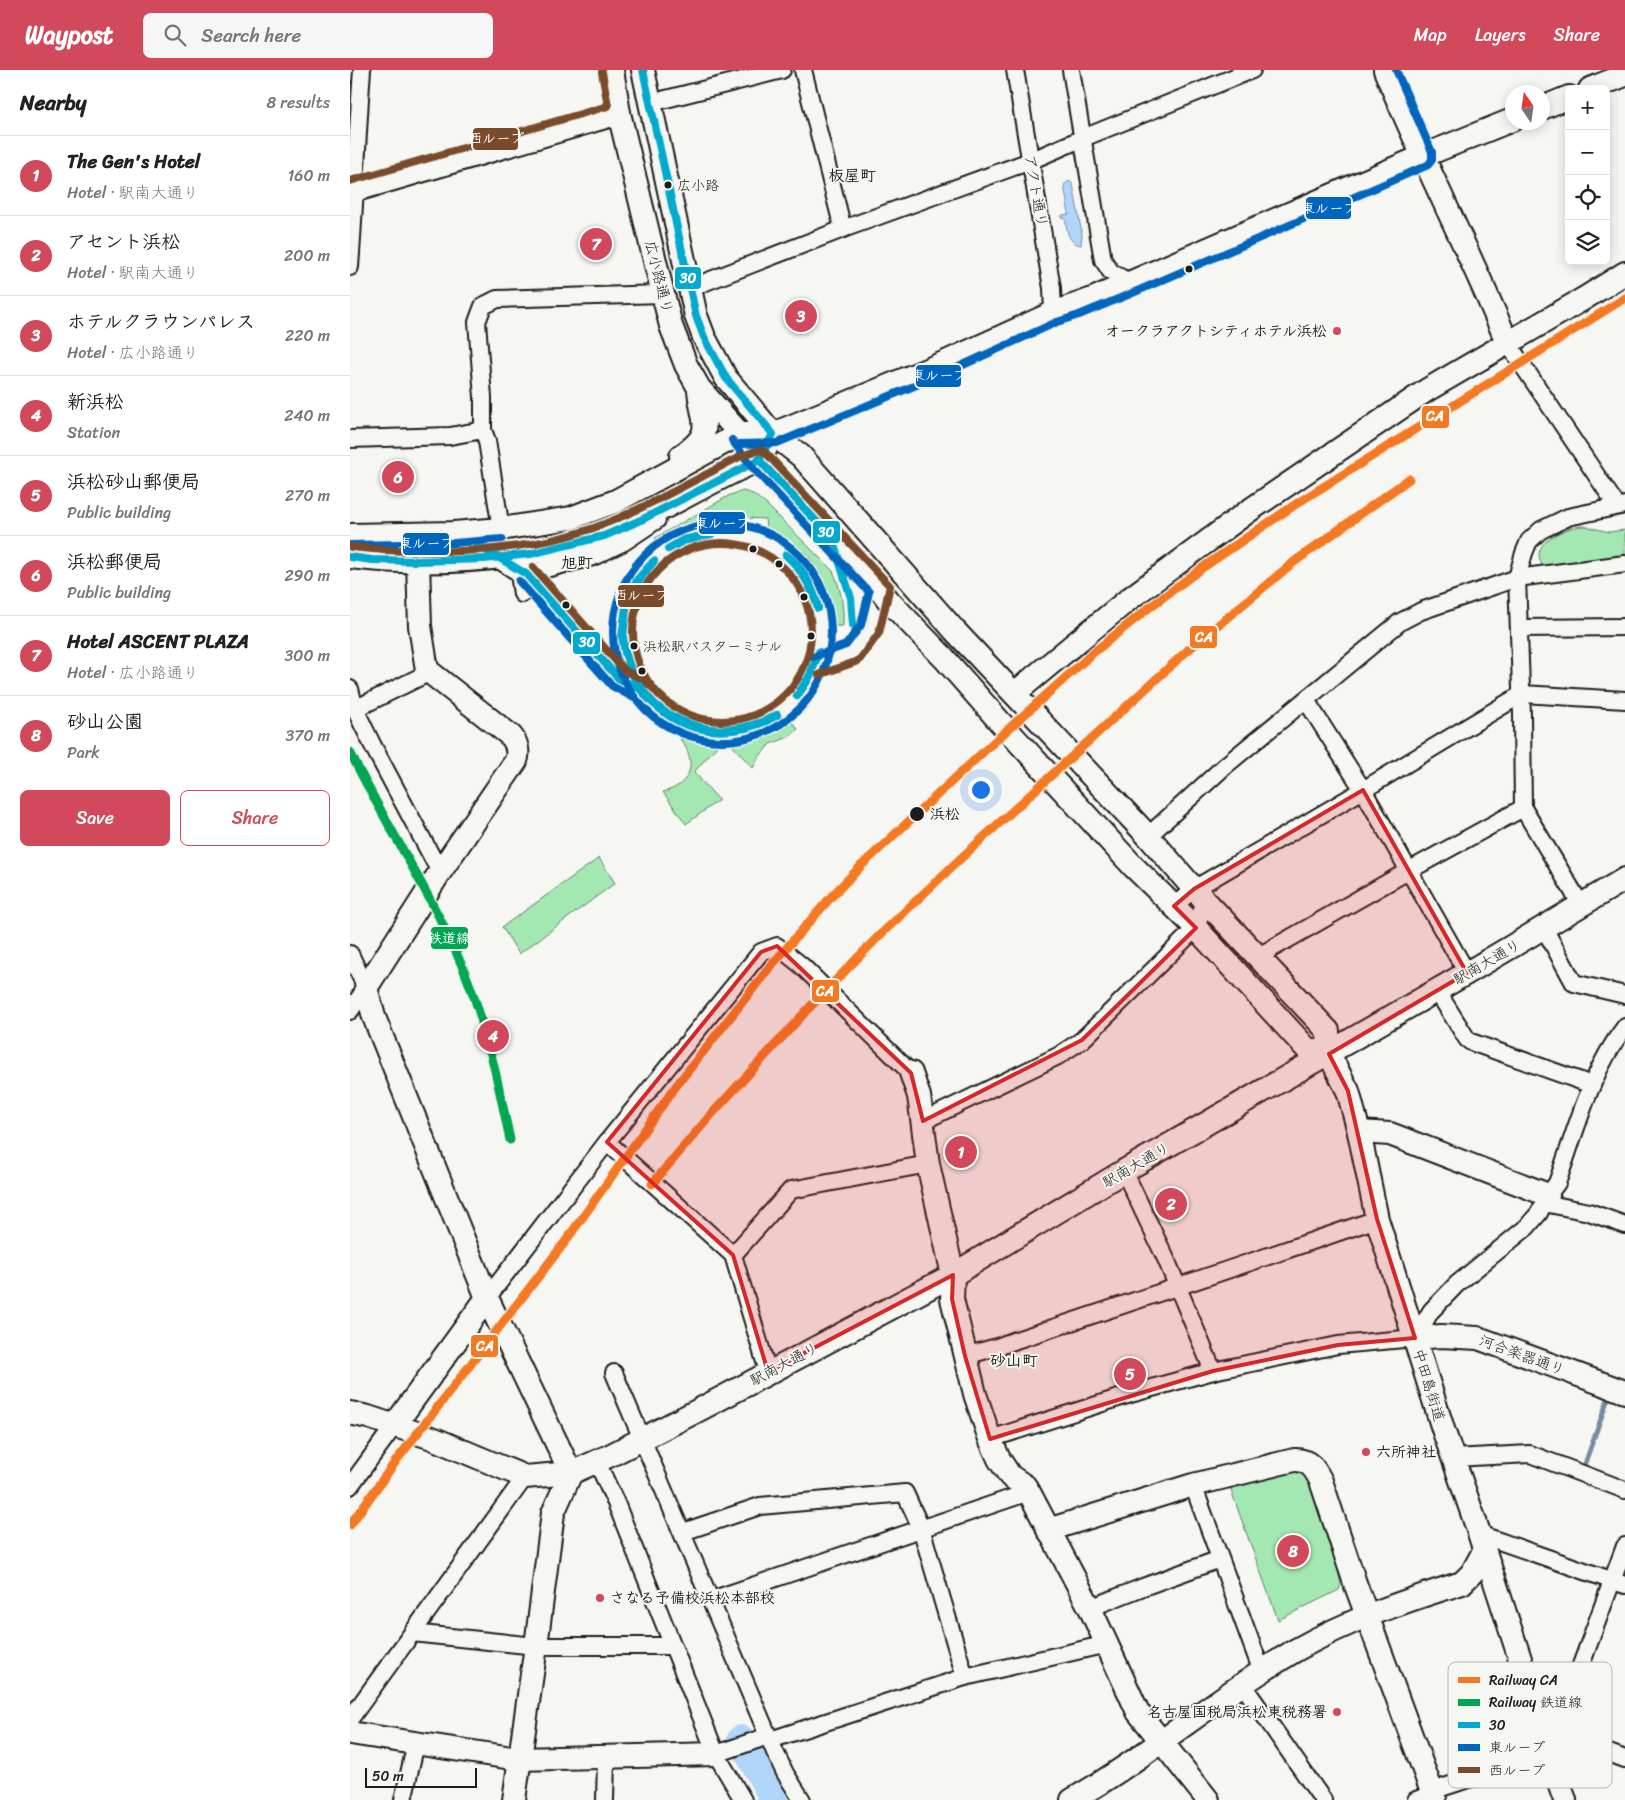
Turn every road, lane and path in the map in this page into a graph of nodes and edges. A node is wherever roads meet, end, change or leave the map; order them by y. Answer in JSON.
{"nodes":[{"id":1,"x":362,"y":70,"type":"edge"},
{"id":2,"x":612,"y":70,"type":"edge"},
{"id":3,"x":643,"y":70,"type":"edge"},
{"id":4,"x":782,"y":70,"type":"edge"},
{"id":5,"x":803,"y":70,"type":"edge"},
{"id":6,"x":1015,"y":70,"type":"edge"},
{"id":7,"x":1071,"y":70,"type":"edge"},
{"id":8,"x":1252,"y":70,"type":"edge"},
{"id":9,"x":1385,"y":70,"type":"edge"},
{"id":10,"x":1625,"y":75,"type":"edge"},
{"id":11,"x":1600,"y":85,"type":"edge"},
{"id":12,"x":1565,"y":99,"type":"edge"},
{"id":13,"x":650,"y":103,"type":"junction"},
{"id":14,"x":1550,"y":105,"type":"edge"},
{"id":15,"x":620,"y":113,"type":"junction"},
{"id":16,"x":1505,"y":123,"type":"edge"},
{"id":17,"x":1083,"y":138,"type":"junction"},
{"id":18,"x":1423,"y":156,"type":"junction"},
{"id":19,"x":1030,"y":161,"type":"junction"},
{"id":20,"x":353,"y":191,"type":"edge"},
{"id":21,"x":843,"y":229,"type":"junction"},
{"id":22,"x":350,"y":267,"type":"edge"},
{"id":23,"x":1625,"y":273,"type":"edge"},
{"id":24,"x":1131,"y":283,"type":"junction"},
{"id":25,"x":690,"y":288,"type":"junction"},
{"id":26,"x":663,"y":294,"type":"junction"},
{"id":27,"x":1053,"y":313,"type":"junction"},
{"id":28,"x":1507,"y":342,"type":"junction"},
{"id":29,"x":699,"y":388,"type":"junction"},
{"id":30,"x":482,"y":430,"type":"junction"},
{"id":31,"x":350,"y":439,"type":"edge"},
{"id":32,"x":757,"y":443,"type":"junction"},
{"id":33,"x":674,"y":502,"type":"junction"},
{"id":34,"x":1621,"y":506,"type":"edge"},
{"id":35,"x":598,"y":507,"type":"junction"},
{"id":36,"x":571,"y":518,"type":"junction"},
{"id":37,"x":501,"y":529,"type":"junction"},
{"id":38,"x":351,"y":542,"type":"edge"},
{"id":39,"x":491,"y":558,"type":"junction"},
{"id":40,"x":418,"y":561,"type":"junction"},
{"id":41,"x":1625,"y":564,"type":"edge"},
{"id":42,"x":1517,"y":578,"type":"junction"},
{"id":43,"x":524,"y":584,"type":"joint"},
{"id":44,"x":1520,"y":628,"type":"junction"},
{"id":45,"x":1625,"y":628,"type":"edge"},
{"id":46,"x":428,"y":673,"type":"junction"},
{"id":47,"x":350,"y":689,"type":"edge"},
{"id":48,"x":1015,"y":693,"type":"junction"},
{"id":49,"x":1522,"y":694,"type":"junction"},
{"id":50,"x":1306,"y":700,"type":"junction"},
{"id":51,"x":1625,"y":700,"type":"edge"},
{"id":52,"x":355,"y":709,"type":"junction"},
{"id":53,"x":1363,"y":790,"type":"junction"},
{"id":54,"x":1523,"y":808,"type":"junction"},
{"id":55,"x":1148,"y":836,"type":"junction"},
{"id":56,"x":1408,"y":871,"type":"junction"},
{"id":57,"x":440,"y":872,"type":"junction"},
{"id":58,"x":1625,"y":879,"type":"edge"},
{"id":59,"x":1200,"y":895,"type":"junction"},
{"id":60,"x":1581,"y":905,"type":"junction"},
{"id":61,"x":1174,"y":906,"type":"junction"},
{"id":62,"x":1196,"y":928,"type":"junction"},
{"id":63,"x":1544,"y":928,"type":"junction"},
{"id":64,"x":350,"y":954,"type":"edge"},
{"id":65,"x":1257,"y":957,"type":"junction"},
{"id":66,"x":1467,"y":973,"type":"junction"},
{"id":67,"x":366,"y":988,"type":"junction"},
{"id":68,"x":1437,"y":991,"type":"junction"},
{"id":69,"x":1625,"y":995,"type":"edge"},
{"id":70,"x":350,"y":1011,"type":"edge"},
{"id":71,"x":1625,"y":1027,"type":"edge"},
{"id":72,"x":1329,"y":1054,"type":"junction"},
{"id":73,"x":911,"y":1073,"type":"joint"},
{"id":74,"x":1592,"y":1085,"type":"junction"},
{"id":75,"x":923,"y":1121,"type":"junction"},
{"id":76,"x":1359,"y":1132,"type":"junction"},
{"id":77,"x":607,"y":1142,"type":"junction"},
{"id":78,"x":928,"y":1164,"type":"junction"},
{"id":79,"x":1124,"y":1171,"type":"junction"},
{"id":80,"x":1546,"y":1199,"type":"junction"},
{"id":81,"x":1377,"y":1219,"type":"junction"},
{"id":82,"x":1625,"y":1225,"type":"edge"},
{"id":83,"x":734,"y":1255,"type":"junction"},
{"id":84,"x":953,"y":1275,"type":"junction"},
{"id":85,"x":1178,"y":1288,"type":"junction"},
{"id":86,"x":487,"y":1298,"type":"junction"},
{"id":87,"x":1415,"y":1338,"type":"junction"},
{"id":88,"x":965,"y":1356,"type":"junction"},
{"id":89,"x":1213,"y":1371,"type":"junction"},
{"id":90,"x":768,"y":1372,"type":"junction"},
{"id":91,"x":614,"y":1373,"type":"dead end"},
{"id":92,"x":1625,"y":1392,"type":"edge"},
{"id":93,"x":350,"y":1413,"type":"edge"},
{"id":94,"x":394,"y":1426,"type":"junction"},
{"id":95,"x":641,"y":1439,"type":"junction"},
{"id":96,"x":990,"y":1439,"type":"junction"},
{"id":97,"x":1453,"y":1458,"type":"junction"},
{"id":98,"x":600,"y":1460,"type":"junction"},
{"id":99,"x":571,"y":1473,"type":"junction"},
{"id":100,"x":525,"y":1477,"type":"junction"},
{"id":101,"x":1193,"y":1485,"type":"junction"},
{"id":102,"x":350,"y":1486,"type":"edge"},
{"id":103,"x":1625,"y":1490,"type":"edge"},
{"id":104,"x":1029,"y":1492,"type":"junction"},
{"id":105,"x":922,"y":1528,"type":"junction"},
{"id":106,"x":1048,"y":1530,"type":"junction"},
{"id":107,"x":682,"y":1532,"type":"junction"},
{"id":108,"x":1482,"y":1543,"type":"junction"},
{"id":109,"x":1625,"y":1546,"type":"edge"},
{"id":110,"x":1220,"y":1560,"type":"junction"},
{"id":111,"x":1462,"y":1583,"type":"junction"},
{"id":112,"x":1619,"y":1583,"type":"edge"},
{"id":113,"x":711,"y":1600,"type":"junction"},
{"id":114,"x":1500,"y":1600,"type":"junction"},
{"id":115,"x":1090,"y":1608,"type":"junction"},
{"id":116,"x":1368,"y":1614,"type":"junction"},
{"id":117,"x":412,"y":1633,"type":"junction"},
{"id":118,"x":1107,"y":1644,"type":"junction"},
{"id":119,"x":536,"y":1646,"type":"junction"},
{"id":120,"x":672,"y":1646,"type":"junction"},
{"id":121,"x":1520,"y":1662,"type":"edge"},
{"id":122,"x":1584,"y":1662,"type":"edge"},
{"id":123,"x":1262,"y":1672,"type":"junction"},
{"id":124,"x":965,"y":1677,"type":"junction"},
{"id":125,"x":1243,"y":1685,"type":"junction"},
{"id":126,"x":350,"y":1719,"type":"edge"},
{"id":127,"x":350,"y":1733,"type":"edge"},
{"id":128,"x":765,"y":1739,"type":"junction"},
{"id":129,"x":1161,"y":1742,"type":"junction"},
{"id":130,"x":416,"y":1743,"type":"junction"},
{"id":131,"x":720,"y":1754,"type":"junction"},
{"id":132,"x":1612,"y":1754,"type":"edge"},
{"id":133,"x":606,"y":1757,"type":"junction"},
{"id":134,"x":519,"y":1758,"type":"junction"},
{"id":135,"x":1625,"y":1759,"type":"edge"},
{"id":136,"x":1451,"y":1788,"type":"edge"},
{"id":137,"x":1561,"y":1788,"type":"edge"},
{"id":138,"x":1429,"y":1796,"type":"edge"},
{"id":139,"x":403,"y":1800,"type":"edge"},
{"id":140,"x":514,"y":1800,"type":"edge"},
{"id":141,"x":605,"y":1800,"type":"edge"},
{"id":142,"x":743,"y":1800,"type":"edge"},
{"id":143,"x":802,"y":1800,"type":"edge"},
{"id":144,"x":1072,"y":1800,"type":"edge"},
{"id":145,"x":1208,"y":1800,"type":"edge"},
{"id":146,"x":1323,"y":1800,"type":"edge"},
{"id":147,"x":1565,"y":1800,"type":"edge"}],
"edges":[{"from":1,"to":20,"type":"street"},
{"from":2,"to":15,"type":"street","name":"広小路通り"},
{"from":3,"to":13,"type":"street","name":"広小路通り"},
{"from":4,"to":13,"type":"street"},
{"from":5,"to":21,"type":"street"},
{"from":6,"to":19,"type":"street","name":"アクト通り"},
{"from":7,"to":17,"type":"street"},
{"from":8,"to":17,"type":"street"},
{"from":9,"to":18,"type":"street"},
{"from":10,"to":11,"type":"street"},
{"from":12,"to":14,"type":"street"},
{"from":13,"to":25,"type":"street","name":"広小路通り"},
{"from":15,"to":20,"type":"street"},
{"from":15,"to":26,"type":"street","name":"広小路通り"},
{"from":16,"to":18,"type":"street"},
{"from":17,"to":19,"type":"street"},
{"from":17,"to":24,"type":"street"},
{"from":18,"to":24,"type":"street"},
{"from":18,"to":28,"type":"street"},
{"from":19,"to":21,"type":"street"},
{"from":19,"to":27,"type":"street","name":"アクト通り"},
{"from":20,"to":22,"type":"street"},
{"from":21,"to":25,"type":"street"},
{"from":23,"to":28,"type":"street"},
{"from":24,"to":27,"type":"street"},
{"from":25,"to":32,"type":"street","name":"広小路通り"},
{"from":26,"to":29,"type":"street","name":"広小路通り"},
{"from":26,"to":30,"type":"street"},
{"from":27,"to":32,"type":"street"},
{"from":28,"to":34,"type":"street"},
{"from":28,"to":48,"type":"street"},
{"from":29,"to":32,"type":"street","name":"広小路通り"},
{"from":29,"to":35,"type":"street"},
{"from":30,"to":31,"type":"street"},
{"from":30,"to":37,"type":"street"},
{"from":32,"to":33,"type":"street"},
{"from":32,"to":35,"type":"street"},
{"from":32,"to":36,"type":"street"},
{"from":32,"to":48,"type":"street"},
{"from":32,"to":61,"type":"street"},
{"from":33,"to":39,"type":"street"},
{"from":33,"to":43,"type":"street"},
{"from":34,"to":42,"type":"street"},
{"from":35,"to":36,"type":"street"},
{"from":36,"to":37,"type":"street"},
{"from":37,"to":38,"type":"street"},
{"from":38,"to":39,"type":"street"},
{"from":38,"to":40,"type":"street"},
{"from":39,"to":40,"type":"street"},
{"from":39,"to":43,"type":"street"},
{"from":40,"to":46,"type":"street"},
{"from":41,"to":42,"type":"street"},
{"from":42,"to":44,"type":"street"},
{"from":42,"to":50,"type":"street"},
{"from":44,"to":45,"type":"street"},
{"from":44,"to":49,"type":"street"},
{"from":46,"to":52,"type":"street"},
{"from":46,"to":57,"type":"street"},
{"from":47,"to":52,"type":"street"},
{"from":48,"to":55,"type":"street"},
{"from":49,"to":51,"type":"street"},
{"from":49,"to":53,"type":"street"},
{"from":49,"to":54,"type":"street"},
{"from":50,"to":53,"type":"street"},
{"from":50,"to":55,"type":"street"},
{"from":52,"to":57,"type":"street"},
{"from":53,"to":56,"type":"street"},
{"from":53,"to":59,"type":"street"},
{"from":54,"to":56,"type":"street"},
{"from":54,"to":60,"type":"street"},
{"from":55,"to":59,"type":"street"},
{"from":56,"to":65,"type":"street"},
{"from":56,"to":66,"type":"street"},
{"from":57,"to":67,"type":"street"},
{"from":58,"to":60,"type":"street","name":"駅南大通り"},
{"from":59,"to":61,"type":"street"},
{"from":59,"to":62,"type":"street"},
{"from":59,"to":65,"type":"street"},
{"from":60,"to":63,"type":"street","name":"駅南大通り"},
{"from":61,"to":62,"type":"street"},
{"from":62,"to":72,"type":"street"},
{"from":62,"to":75,"type":"street"},
{"from":63,"to":66,"type":"street","name":"駅南大通り"},
{"from":63,"to":69,"type":"street"},
{"from":64,"to":67,"type":"street"},
{"from":65,"to":72,"type":"street"},
{"from":66,"to":68,"type":"street","name":"駅南大通り"},
{"from":67,"to":70,"type":"street"},
{"from":67,"to":86,"type":"street"},
{"from":68,"to":72,"type":"street","name":"駅南大通り"},
{"from":68,"to":74,"type":"street"},
{"from":71,"to":74,"type":"street"},
{"from":72,"to":76,"type":"street","name":"中田島街道"},
{"from":72,"to":79,"type":"street","name":"駅南大通り"},
{"from":73,"to":75,"type":"street"},
{"from":73,"to":77,"type":"street"},
{"from":74,"to":80,"type":"street"},
{"from":75,"to":78,"type":"street"},
{"from":76,"to":80,"type":"street"},
{"from":76,"to":81,"type":"street","name":"中田島街道"},
{"from":77,"to":83,"type":"street"},
{"from":77,"to":86,"type":"street"},
{"from":78,"to":83,"type":"street"},
{"from":78,"to":84,"type":"street"},
{"from":79,"to":84,"type":"street","name":"駅南大通り"},
{"from":79,"to":85,"type":"street"},
{"from":80,"to":82,"type":"street"},
{"from":80,"to":87,"type":"street"},
{"from":81,"to":85,"type":"street"},
{"from":81,"to":87,"type":"street","name":"中田島街道"},
{"from":83,"to":90,"type":"street"},
{"from":84,"to":88,"type":"street"},
{"from":84,"to":90,"type":"street","name":"駅南大通り"},
{"from":85,"to":88,"type":"street"},
{"from":85,"to":89,"type":"street"},
{"from":86,"to":94,"type":"street"},
{"from":86,"to":99,"type":"street"},
{"from":87,"to":89,"type":"street"},
{"from":87,"to":92,"type":"street","name":"河合楽器通り"},
{"from":87,"to":97,"type":"street","name":"中田島街道"},
{"from":88,"to":96,"type":"street"},
{"from":89,"to":96,"type":"street"},
{"from":90,"to":95,"type":"street","name":"駅南大通り"},
{"from":91,"to":95,"type":"street"},
{"from":93,"to":94,"type":"street"},
{"from":94,"to":100,"type":"street"},
{"from":94,"to":102,"type":"street"},
{"from":95,"to":98,"type":"street","name":"駅南大通り"},
{"from":95,"to":107,"type":"street"},
{"from":96,"to":104,"type":"street"},
{"from":97,"to":103,"type":"street"},
{"from":97,"to":108,"type":"street","name":"中田島街道"},
{"from":98,"to":99,"type":"street","name":"駅南大通り"},
{"from":98,"to":120,"type":"street"},
{"from":99,"to":100,"type":"street","name":"駅南大通り"},
{"from":99,"to":119,"type":"street"},
{"from":100,"to":117,"type":"street"},
{"from":101,"to":106,"type":"street"},
{"from":101,"to":110,"type":"street"},
{"from":101,"to":116,"type":"street"},
{"from":104,"to":105,"type":"street"},
{"from":104,"to":106,"type":"street"},
{"from":105,"to":107,"type":"street"},
{"from":105,"to":113,"type":"street"},
{"from":105,"to":124,"type":"street"},
{"from":106,"to":115,"type":"street"},
{"from":107,"to":113,"type":"street"},
{"from":108,"to":111,"type":"street"},
{"from":108,"to":112,"type":"street"},
{"from":108,"to":114,"type":"street","name":"中田島街道"},
{"from":109,"to":112,"type":"street"},
{"from":110,"to":115,"type":"street"},
{"from":110,"to":123,"type":"street"},
{"from":111,"to":114,"type":"street"},
{"from":111,"to":116,"type":"street"},
{"from":112,"to":122,"type":"street"},
{"from":113,"to":128,"type":"street"},
{"from":114,"to":121,"type":"street","name":"中田島街道"},
{"from":115,"to":118,"type":"street"},
{"from":116,"to":123,"type":"street"},
{"from":116,"to":138,"type":"street"},
{"from":117,"to":119,"type":"street"},
{"from":117,"to":126,"type":"street"},
{"from":118,"to":124,"type":"street"},
{"from":118,"to":129,"type":"street"},
{"from":119,"to":120,"type":"street"},
{"from":119,"to":134,"type":"street"},
{"from":120,"to":131,"type":"street"},
{"from":123,"to":125,"type":"street"},
{"from":124,"to":128,"type":"street"},
{"from":125,"to":129,"type":"street"},
{"from":125,"to":146,"type":"street"},
{"from":127,"to":130,"type":"street"},
{"from":128,"to":131,"type":"street"},
{"from":128,"to":143,"type":"street"},
{"from":129,"to":144,"type":"street"},
{"from":129,"to":145,"type":"street"},
{"from":130,"to":134,"type":"street"},
{"from":130,"to":139,"type":"street"},
{"from":131,"to":133,"type":"street"},
{"from":131,"to":142,"type":"street"},
{"from":132,"to":135,"type":"street"},
{"from":133,"to":134,"type":"street"},
{"from":133,"to":141,"type":"street"},
{"from":134,"to":140,"type":"street"},
{"from":136,"to":138,"type":"street"},
{"from":137,"to":147,"type":"street","name":"中田島街道"}]}
